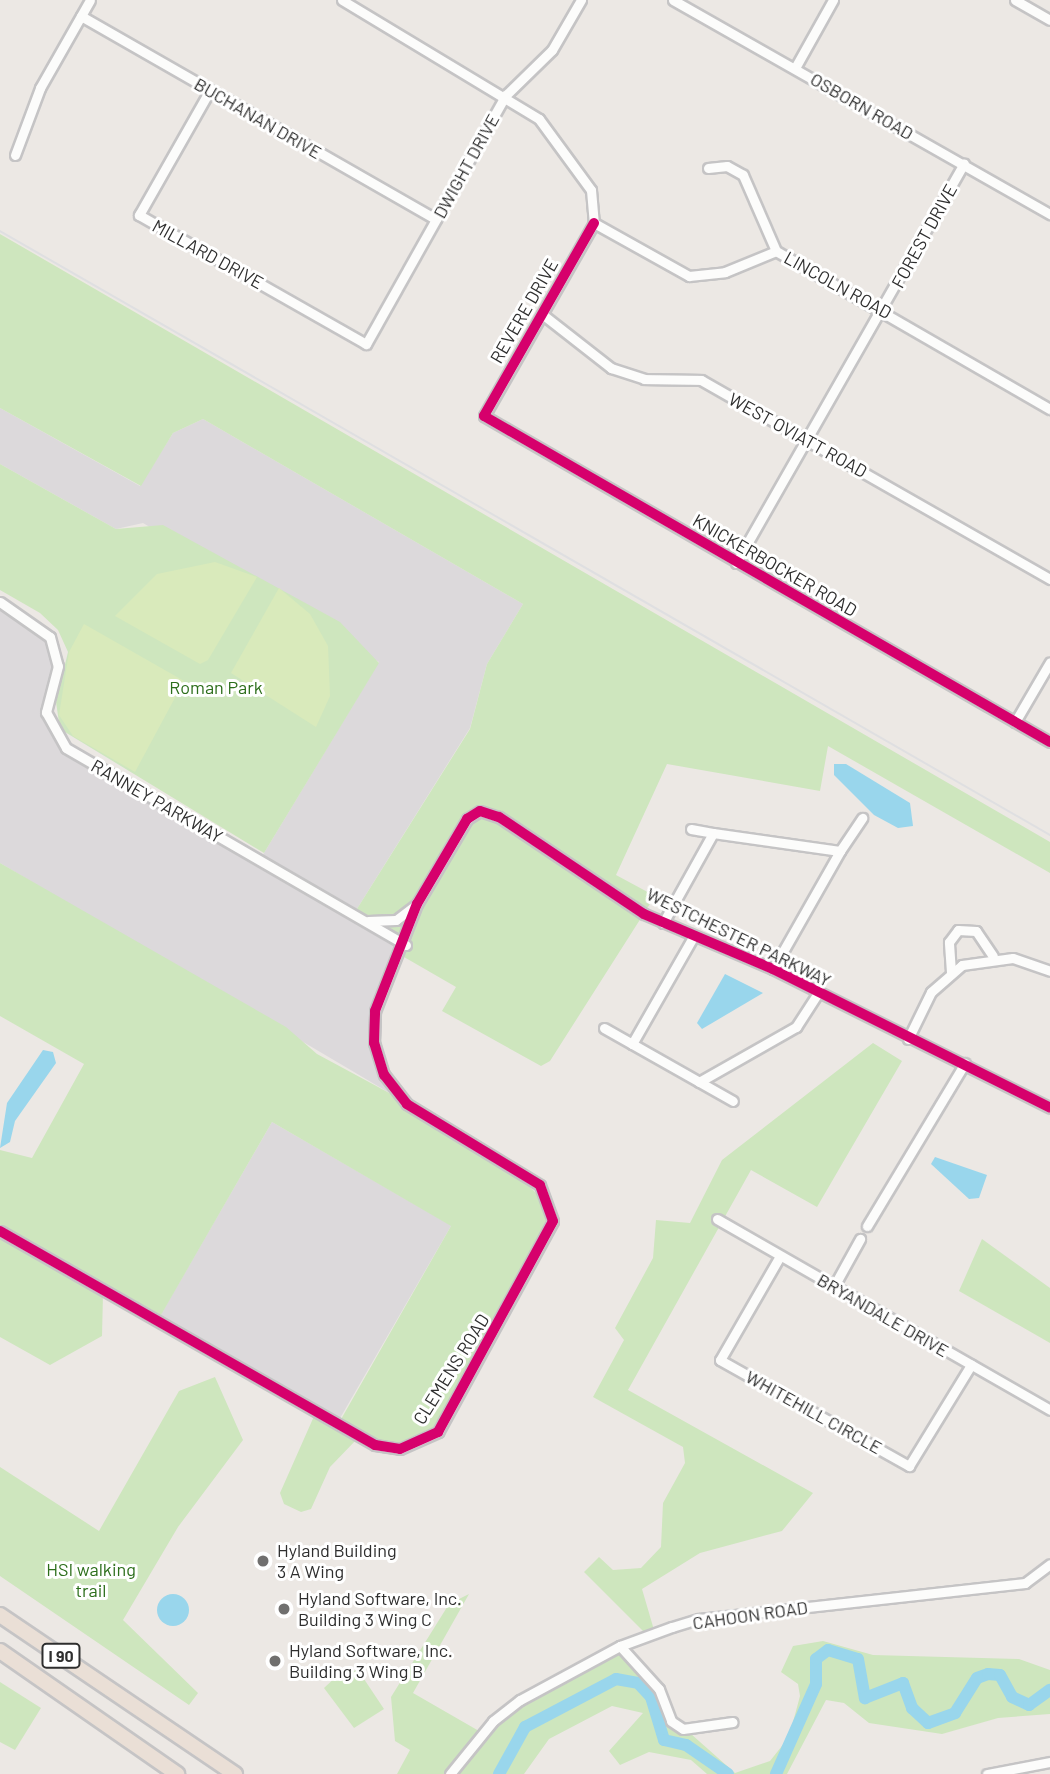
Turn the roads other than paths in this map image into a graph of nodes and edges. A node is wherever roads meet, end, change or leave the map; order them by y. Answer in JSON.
{"nodes":[{"id":1,"x":90,"y":0,"type":"edge"},
{"id":2,"x":342,"y":0,"type":"edge"},
{"id":3,"x":581,"y":0,"type":"edge"},
{"id":4,"x":673,"y":0,"type":"edge"},
{"id":5,"x":833,"y":0,"type":"edge"},
{"id":6,"x":1015,"y":0,"type":"edge"},
{"id":7,"x":81,"y":16,"type":"junction"},
{"id":8,"x":1050,"y":20,"type":"edge"},
{"id":9,"x":795,"y":68,"type":"junction"},
{"id":10,"x":209,"y":90,"type":"junction"},
{"id":11,"x":506,"y":95,"type":"junction"},
{"id":12,"x":15,"y":155,"type":"dead end"},
{"id":13,"x":964,"y":164,"type":"junction"},
{"id":14,"x":708,"y":168,"type":"dead end"},
{"id":15,"x":1050,"y":214,"type":"edge"},
{"id":16,"x":436,"y":219,"type":"junction"},
{"id":17,"x":594,"y":223,"type":"junction"},
{"id":18,"x":776,"y":251,"type":"junction"},
{"id":19,"x":882,"y":310,"type":"junction"},
{"id":20,"x":542,"y":314,"type":"junction"},
{"id":21,"x":366,"y":344,"type":"joint"},
{"id":22,"x":1050,"y":409,"type":"edge"},
{"id":23,"x":484,"y":416,"type":"joint"},
{"id":24,"x":807,"y":439,"type":"junction"},
{"id":25,"x":736,"y":563,"type":"junction"},
{"id":26,"x":1050,"y":579,"type":"edge"},
{"id":27,"x":0,"y":602,"type":"edge"},
{"id":28,"x":1050,"y":662,"type":"edge"},
{"id":29,"x":1015,"y":722,"type":"junction"},
{"id":30,"x":1050,"y":742,"type":"edge"},
{"id":31,"x":862,"y":818,"type":"dead end"},
{"id":32,"x":691,"y":829,"type":"dead end"},
{"id":33,"x":713,"y":833,"type":"junction"},
{"id":34,"x":841,"y":851,"type":"junction"},
{"id":35,"x":417,"y":904,"type":"junction"},
{"id":36,"x":362,"y":920,"type":"junction"},
{"id":37,"x":663,"y":923,"type":"junction"},
{"id":38,"x":694,"y":937,"type":"junction"},
{"id":39,"x":406,"y":945,"type":"junction"},
{"id":40,"x":993,"y":956,"type":"junction"},
{"id":41,"x":773,"y":969,"type":"junction"},
{"id":42,"x":1050,"y":971,"type":"edge"},
{"id":43,"x":951,"y":972,"type":"junction"},
{"id":44,"x":818,"y":993,"type":"junction"},
{"id":45,"x":604,"y":1028,"type":"dead end"},
{"id":46,"x":908,"y":1039,"type":"junction"},
{"id":47,"x":632,"y":1044,"type":"junction"},
{"id":48,"x":965,"y":1063,"type":"junction"},
{"id":49,"x":699,"y":1082,"type":"junction"},
{"id":50,"x":395,"y":1092,"type":"joint"},
{"id":51,"x":733,"y":1101,"type":"dead end"},
{"id":52,"x":1050,"y":1108,"type":"edge"},
{"id":53,"x":717,"y":1219,"type":"dead end"},
{"id":54,"x":867,"y":1226,"type":"dead end"},
{"id":55,"x":0,"y":1231,"type":"edge"},
{"id":56,"x":860,"y":1238,"type":"dead end"},
{"id":57,"x":780,"y":1256,"type":"junction"},
{"id":58,"x":834,"y":1286,"type":"junction"},
{"id":59,"x":971,"y":1365,"type":"junction"},
{"id":60,"x":1050,"y":1410,"type":"edge"},
{"id":61,"x":1050,"y":1564,"type":"edge"},
{"id":62,"x":0,"y":1615,"type":"edge"},
{"id":63,"x":620,"y":1646,"type":"junction"},
{"id":64,"x":0,"y":1651,"type":"edge"},
{"id":65,"x":733,"y":1722,"type":"dead end"},
{"id":66,"x":1050,"y":1762,"type":"edge"},
{"id":67,"x":177,"y":1774,"type":"edge"},
{"id":68,"x":235,"y":1774,"type":"edge"},
{"id":69,"x":450,"y":1774,"type":"edge"},
{"id":70,"x":987,"y":1774,"type":"edge"}],
"edges":[{"from":1,"to":7,"type":"street"},
{"from":2,"to":11,"type":"street"},
{"from":3,"to":11,"type":"street","name":"DWIGHT DRIVE"},
{"from":4,"to":9,"type":"street","name":"OSBORN ROAD"},
{"from":5,"to":9,"type":"street"},
{"from":6,"to":8,"type":"street"},
{"from":7,"to":10,"type":"street","name":"BUCHANAN DRIVE"},
{"from":7,"to":12,"type":"street"},
{"from":9,"to":13,"type":"street","name":"OSBORN ROAD"},
{"from":10,"to":16,"type":"street","name":"BUCHANAN DRIVE"},
{"from":10,"to":21,"type":"street","name":"MILLARD DRIVE"},
{"from":11,"to":16,"type":"street","name":"DWIGHT DRIVE"},
{"from":11,"to":17,"type":"street"},
{"from":13,"to":15,"type":"street","name":"OSBORN ROAD"},
{"from":13,"to":19,"type":"street","name":"FOREST DRIVE"},
{"from":14,"to":18,"type":"street"},
{"from":16,"to":21,"type":"street","name":"DWIGHT DRIVE"},
{"from":17,"to":18,"type":"street","name":"LINCOLN ROAD"},
{"from":17,"to":20,"type":"street","name":"REVERE DRIVE"},
{"from":18,"to":19,"type":"street","name":"LINCOLN ROAD"},
{"from":19,"to":22,"type":"street","name":"LINCOLN ROAD"},
{"from":19,"to":24,"type":"street","name":"FOREST DRIVE"},
{"from":20,"to":23,"type":"street","name":"REVERE DRIVE"},
{"from":20,"to":24,"type":"street","name":"WEST OVIATT ROAD"},
{"from":23,"to":25,"type":"street","name":"KNICKERBOCKER ROAD"},
{"from":24,"to":25,"type":"street","name":"FOREST DRIVE"},
{"from":24,"to":26,"type":"street","name":"WEST OVIATT ROAD"},
{"from":25,"to":29,"type":"street","name":"KNICKERBOCKER ROAD"},
{"from":27,"to":36,"type":"street","name":"RANNEY PARKWAY"},
{"from":28,"to":29,"type":"street"},
{"from":29,"to":30,"type":"street","name":"KNICKERBOCKER ROAD"},
{"from":31,"to":34,"type":"street"},
{"from":32,"to":33,"type":"street"},
{"from":33,"to":34,"type":"street"},
{"from":33,"to":37,"type":"street"},
{"from":34,"to":41,"type":"street"},
{"from":35,"to":36,"type":"street"},
{"from":35,"to":37,"type":"street","name":"WESTCHESTER PARKWAY"},
{"from":35,"to":39,"type":"street","name":"WESTCHESTER PARKWAY"},
{"from":36,"to":39,"type":"street","name":"RANNEY PARKWAY"},
{"from":37,"to":38,"type":"street","name":"WESTCHESTER PARKWAY"},
{"from":38,"to":41,"type":"street","name":"WESTCHESTER PARKWAY"},
{"from":38,"to":47,"type":"street"},
{"from":39,"to":50,"type":"street","name":"WESTCHESTER PARKWAY"},
{"from":40,"to":42,"type":"street"},
{"from":40,"to":43,"type":"street"},
{"from":40,"to":43,"type":"street"},
{"from":41,"to":44,"type":"street","name":"WESTCHESTER PARKWAY"},
{"from":43,"to":46,"type":"street"},
{"from":44,"to":46,"type":"street","name":"WESTCHESTER PARKWAY"},
{"from":44,"to":49,"type":"street"},
{"from":45,"to":47,"type":"street"},
{"from":46,"to":48,"type":"street","name":"WESTCHESTER PARKWAY"},
{"from":47,"to":49,"type":"street"},
{"from":48,"to":52,"type":"street","name":"WESTCHESTER PARKWAY"},
{"from":48,"to":54,"type":"street"},
{"from":49,"to":51,"type":"street"},
{"from":50,"to":55,"type":"street","name":"CLEMENS ROAD"},
{"from":53,"to":57,"type":"street","name":"BRYANDALE DRIVE"},
{"from":56,"to":58,"type":"street"},
{"from":57,"to":58,"type":"street","name":"BRYANDALE DRIVE"},
{"from":57,"to":59,"type":"street","name":"WHITEHILL CIRCLE"},
{"from":58,"to":59,"type":"street","name":"BRYANDALE DRIVE"},
{"from":59,"to":60,"type":"street","name":"BRYANDALE DRIVE"},
{"from":61,"to":63,"type":"street","name":"CAHOON ROAD"},
{"from":62,"to":68,"type":"highway","number":"I 90"},
{"from":63,"to":65,"type":"street"},
{"from":63,"to":69,"type":"street","name":"CAHOON ROAD"},
{"from":64,"to":67,"type":"highway","number":"I 90"},
{"from":66,"to":70,"type":"street"}]}
